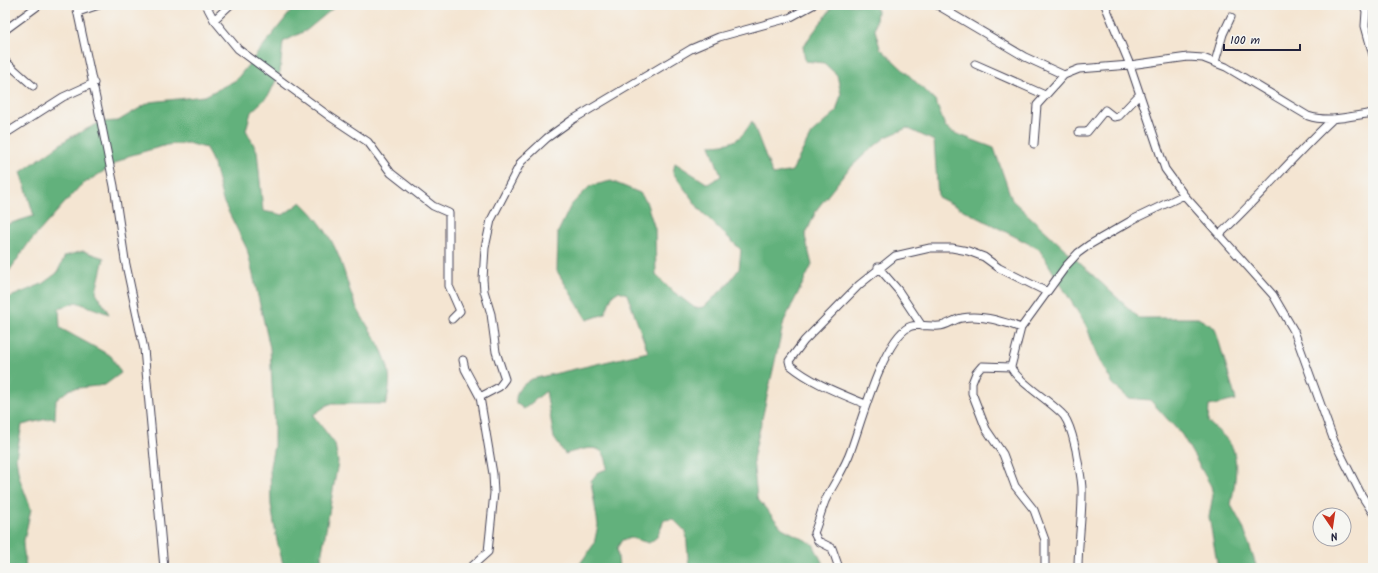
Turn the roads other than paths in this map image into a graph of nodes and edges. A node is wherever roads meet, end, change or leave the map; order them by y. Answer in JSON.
{"nodes":[{"id":1,"x":39,"y":5,"type":"edge"},
{"id":2,"x":99,"y":5,"type":"edge"},
{"id":3,"x":206,"y":5,"type":"edge"},
{"id":4,"x":230,"y":5,"type":"edge"},
{"id":5,"x":813,"y":5,"type":"edge"},
{"id":6,"x":937,"y":5,"type":"edge"},
{"id":7,"x":1105,"y":5,"type":"edge"},
{"id":8,"x":1363,"y":5,"type":"edge"},
{"id":9,"x":77,"y":8,"type":"edge"},
{"id":10,"x":1231,"y":17,"type":"dead end"},
{"id":11,"x":214,"y":20,"type":"junction"},
{"id":12,"x":5,"y":30,"type":"edge"},
{"id":13,"x":1373,"y":55,"type":"edge"},
{"id":14,"x":5,"y":61,"type":"edge"},
{"id":15,"x":1215,"y":62,"type":"junction"},
{"id":16,"x":976,"y":64,"type":"dead end"},
{"id":17,"x":1130,"y":65,"type":"junction"},
{"id":18,"x":1064,"y":75,"type":"junction"},
{"id":19,"x":94,"y":83,"type":"junction"},
{"id":20,"x":33,"y":86,"type":"dead end"},
{"id":21,"x":1045,"y":95,"type":"junction"},
{"id":22,"x":1139,"y":95,"type":"junction"},
{"id":23,"x":1373,"y":112,"type":"edge"},
{"id":24,"x":1333,"y":120,"type":"junction"},
{"id":25,"x":1079,"y":132,"type":"dead end"},
{"id":26,"x":5,"y":134,"type":"edge"},
{"id":27,"x":1034,"y":144,"type":"dead end"},
{"id":28,"x":1184,"y":195,"type":"junction"},
{"id":29,"x":1219,"y":235,"type":"junction"},
{"id":30,"x":878,"y":267,"type":"junction"},
{"id":31,"x":1047,"y":292,"type":"junction"},
{"id":32,"x":452,"y":318,"type":"dead end"},
{"id":33,"x":922,"y":326,"type":"junction"},
{"id":34,"x":1021,"y":328,"type":"junction"},
{"id":35,"x":463,"y":360,"type":"dead end"},
{"id":36,"x":1011,"y":366,"type":"junction"},
{"id":37,"x":480,"y":397,"type":"junction"},
{"id":38,"x":865,"y":404,"type":"junction"},
{"id":39,"x":1373,"y":512,"type":"edge"},
{"id":40,"x":164,"y":568,"type":"edge"},
{"id":41,"x":470,"y":568,"type":"edge"},
{"id":42,"x":839,"y":568,"type":"edge"},
{"id":43,"x":1045,"y":568,"type":"edge"},
{"id":44,"x":1078,"y":568,"type":"edge"}],
"edges":[{"from":1,"to":12,"type":"street"},
{"from":2,"to":9,"type":"street"},
{"from":3,"to":11,"type":"street"},
{"from":4,"to":11,"type":"street"},
{"from":5,"to":37,"type":"street"},
{"from":6,"to":18,"type":"street"},
{"from":7,"to":17,"type":"street"},
{"from":8,"to":13,"type":"street"},
{"from":9,"to":19,"type":"street"},
{"from":10,"to":15,"type":"street"},
{"from":11,"to":32,"type":"street"},
{"from":14,"to":20,"type":"street"},
{"from":15,"to":17,"type":"street"},
{"from":15,"to":24,"type":"street"},
{"from":16,"to":21,"type":"street"},
{"from":17,"to":18,"type":"street"},
{"from":17,"to":22,"type":"street"},
{"from":18,"to":21,"type":"street"},
{"from":19,"to":26,"type":"street"},
{"from":19,"to":40,"type":"street"},
{"from":21,"to":27,"type":"street"},
{"from":22,"to":25,"type":"street"},
{"from":22,"to":28,"type":"street"},
{"from":23,"to":24,"type":"street"},
{"from":24,"to":29,"type":"street"},
{"from":28,"to":29,"type":"street"},
{"from":28,"to":31,"type":"street"},
{"from":29,"to":39,"type":"street"},
{"from":30,"to":31,"type":"street"},
{"from":30,"to":33,"type":"street"},
{"from":30,"to":38,"type":"street"},
{"from":31,"to":34,"type":"street"},
{"from":33,"to":34,"type":"street"},
{"from":33,"to":38,"type":"street"},
{"from":34,"to":36,"type":"street"},
{"from":35,"to":37,"type":"street"},
{"from":36,"to":43,"type":"street"},
{"from":36,"to":44,"type":"street"},
{"from":37,"to":41,"type":"street"},
{"from":38,"to":42,"type":"street"}]}
